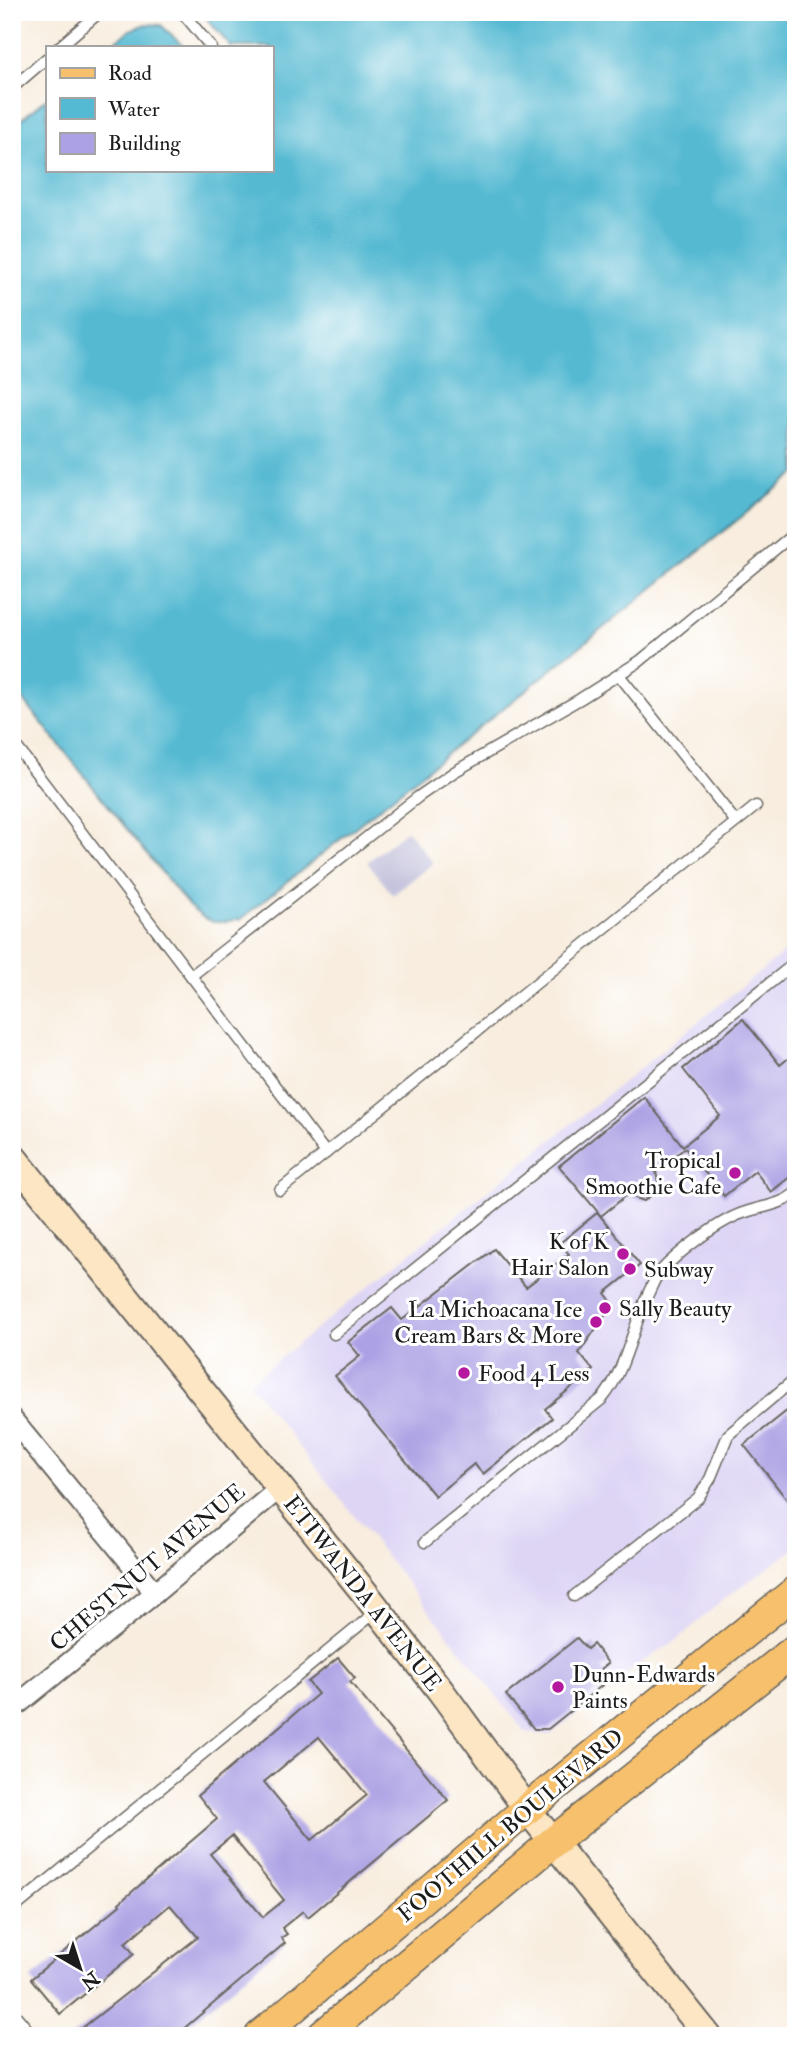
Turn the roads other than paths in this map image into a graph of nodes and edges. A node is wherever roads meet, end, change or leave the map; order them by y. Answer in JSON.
{"nodes":[{"id":1,"x":100,"y":12,"type":"edge"},
{"id":2,"x":182,"y":12,"type":"edge"},
{"id":3,"x":61,"y":46,"type":"edge"},
{"id":4,"x":210,"y":46,"type":"edge"},
{"id":5,"x":46,"y":59,"type":"edge"},
{"id":6,"x":12,"y":88,"type":"edge"},
{"id":7,"x":796,"y":531,"type":"edge"},
{"id":8,"x":619,"y":675,"type":"junction"},
{"id":9,"x":12,"y":741,"type":"edge"},
{"id":10,"x":756,"y":806,"type":"dead end"},
{"id":11,"x":736,"y":822,"type":"junction"},
{"id":12,"x":796,"y":961,"type":"edge"},
{"id":13,"x":191,"y":976,"type":"junction"},
{"id":14,"x":326,"y":1153,"type":"junction"},
{"id":15,"x":12,"y":1156,"type":"edge"},
{"id":16,"x":280,"y":1190,"type":"dead end"},
{"id":17,"x":796,"y":1193,"type":"edge"},
{"id":18,"x":334,"y":1334,"type":"dead end"},
{"id":19,"x":796,"y":1378,"type":"edge"},
{"id":20,"x":12,"y":1419,"type":"edge"},
{"id":21,"x":279,"y":1488,"type":"junction"},
{"id":22,"x":425,"y":1542,"type":"dead end"},
{"id":23,"x":796,"y":1591,"type":"edge"},
{"id":24,"x":155,"y":1594,"type":"junction"},
{"id":25,"x":574,"y":1596,"type":"dead end"},
{"id":26,"x":378,"y":1610,"type":"junction"},
{"id":27,"x":796,"y":1649,"type":"edge"},
{"id":28,"x":12,"y":1709,"type":"edge"},
{"id":29,"x":527,"y":1809,"type":"junction"},
{"id":30,"x":553,"y":1842,"type":"junction"},
{"id":31,"x":12,"y":1910,"type":"edge"},
{"id":32,"x":12,"y":2011,"type":"edge"},
{"id":33,"x":33,"y":2036,"type":"edge"},
{"id":34,"x":260,"y":2036,"type":"edge"},
{"id":35,"x":322,"y":2036,"type":"edge"},
{"id":36,"x":708,"y":2036,"type":"edge"}],
"edges":[{"from":1,"to":3,"type":"lane"},
{"from":2,"to":4,"type":"lane"},
{"from":5,"to":6,"type":"lane"},
{"from":7,"to":8,"type":"lane"},
{"from":8,"to":11,"type":"lane"},
{"from":8,"to":13,"type":"lane"},
{"from":9,"to":13,"type":"lane"},
{"from":10,"to":11,"type":"lane"},
{"from":11,"to":14,"type":"lane"},
{"from":12,"to":18,"type":"lane"},
{"from":13,"to":14,"type":"lane"},
{"from":14,"to":16,"type":"lane"},
{"from":15,"to":21,"type":"main road","name":"ETIWANDA AVENUE"},
{"from":17,"to":22,"type":"lane"},
{"from":19,"to":25,"type":"lane"},
{"from":20,"to":24,"type":"street"},
{"from":21,"to":24,"type":"street","name":"CHESTNUT AVENUE"},
{"from":21,"to":26,"type":"main road","name":"ETIWANDA AVENUE"},
{"from":23,"to":29,"type":"main road","name":"FOOTHILL BOULEVARD"},
{"from":24,"to":28,"type":"street","name":"CHESTNUT AVENUE"},
{"from":26,"to":29,"type":"main road","name":"ETIWANDA AVENUE"},
{"from":26,"to":31,"type":"lane"},
{"from":27,"to":30,"type":"main road","name":"FOOTHILL BOULEVARD"},
{"from":29,"to":30,"type":"main road","name":"ETIWANDA AVENUE"},
{"from":29,"to":34,"type":"main road","name":"FOOTHILL BOULEVARD"},
{"from":30,"to":35,"type":"main road","name":"FOOTHILL BOULEVARD"},
{"from":30,"to":36,"type":"main road","name":"ETIWANDA AVENUE"},
{"from":32,"to":33,"type":"lane"}]}
